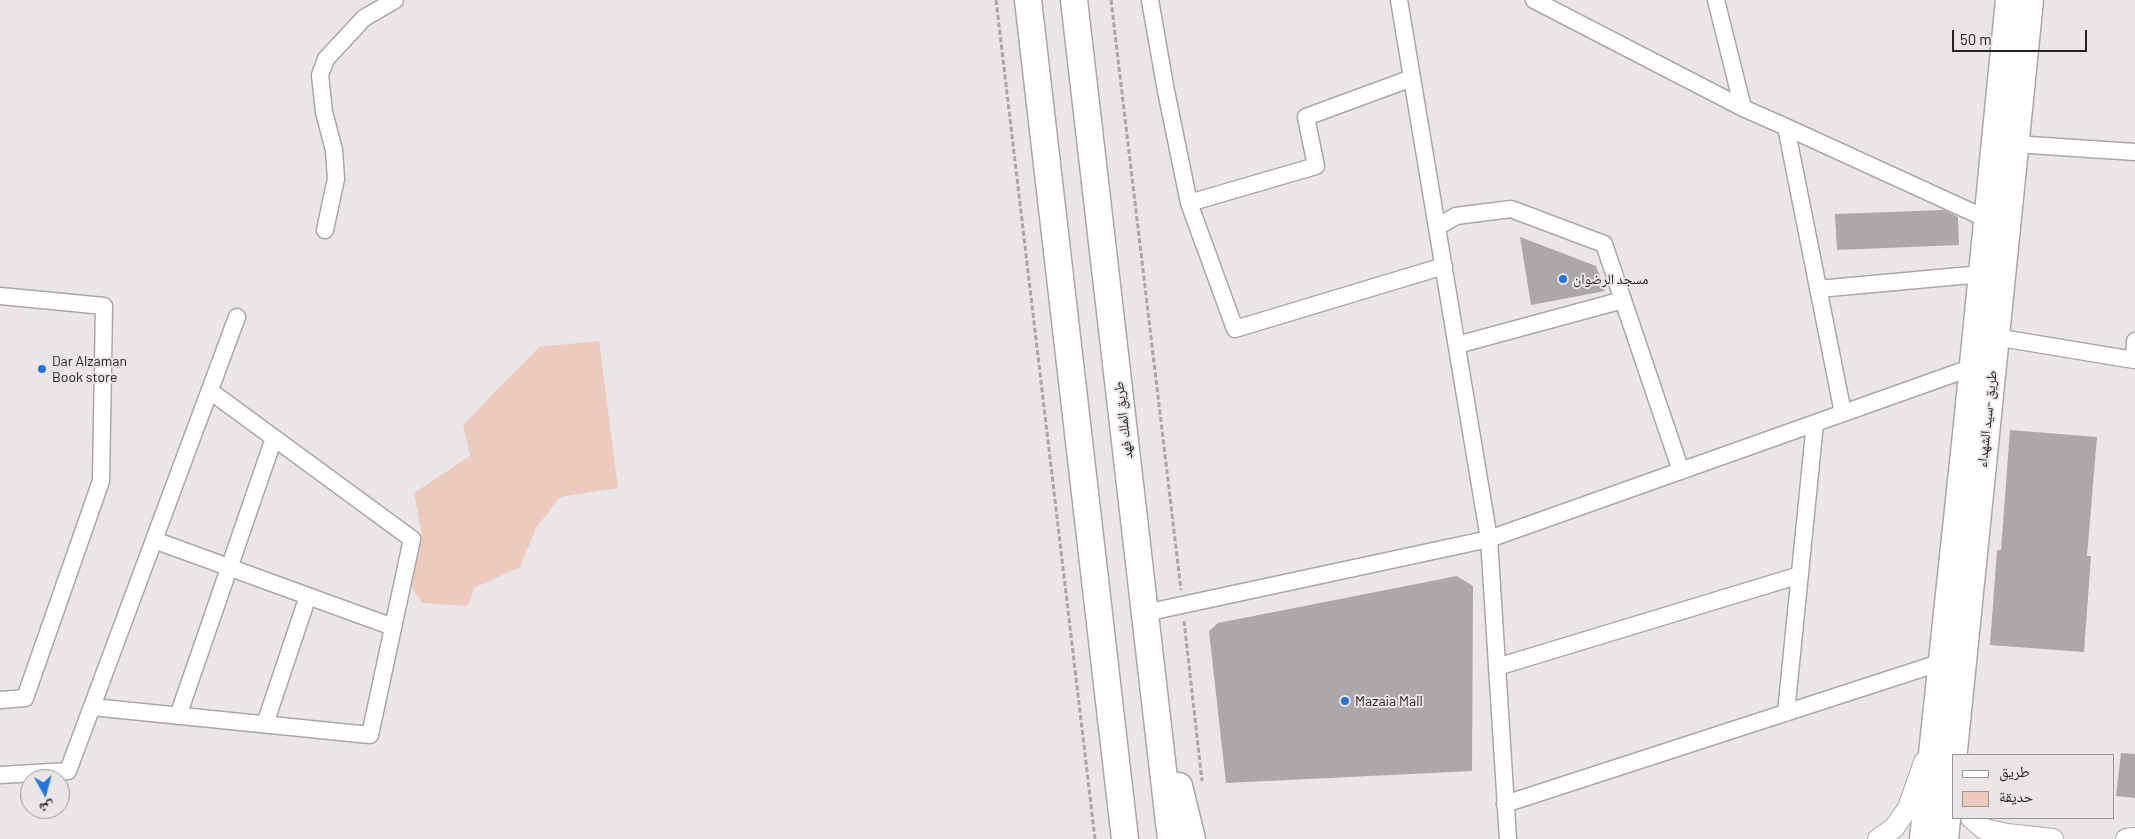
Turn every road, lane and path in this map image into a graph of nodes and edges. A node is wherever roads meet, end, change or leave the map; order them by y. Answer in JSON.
{"nodes":[{"id":1,"x":395,"y":0,"type":"edge"},
{"id":2,"x":996,"y":0,"type":"edge"},
{"id":3,"x":1028,"y":0,"type":"edge"},
{"id":4,"x":1074,"y":0,"type":"edge"},
{"id":5,"x":1111,"y":0,"type":"edge"},
{"id":6,"x":1150,"y":0,"type":"edge"},
{"id":7,"x":1399,"y":0,"type":"edge"},
{"id":8,"x":1534,"y":0,"type":"edge"},
{"id":9,"x":1716,"y":0,"type":"edge"},
{"id":10,"x":2009,"y":0,"type":"edge"},
{"id":11,"x":2030,"y":0,"type":"edge"},
{"id":12,"x":1412,"y":78,"type":"junction"},
{"id":13,"x":1743,"y":108,"type":"junction"},
{"id":14,"x":1786,"y":127,"type":"junction"},
{"id":15,"x":2015,"y":144,"type":"junction"},
{"id":16,"x":2135,"y":152,"type":"edge"},
{"id":17,"x":1189,"y":203,"type":"junction"},
{"id":18,"x":1987,"y":220,"type":"junction"},
{"id":19,"x":1437,"y":227,"type":"junction"},
{"id":20,"x":326,"y":230,"type":"dead end"},
{"id":21,"x":1444,"y":266,"type":"junction"},
{"id":22,"x":1982,"y":274,"type":"junction"},
{"id":23,"x":1818,"y":288,"type":"junction"},
{"id":24,"x":0,"y":296,"type":"edge"},
{"id":25,"x":1623,"y":300,"type":"junction"},
{"id":26,"x":237,"y":317,"type":"dead end"},
{"id":27,"x":1996,"y":337,"type":"junction"},
{"id":28,"x":2135,"y":341,"type":"edge"},
{"id":29,"x":1457,"y":345,"type":"junction"},
{"id":30,"x":2135,"y":351,"type":"edge"},
{"id":31,"x":1973,"y":367,"type":"junction"},
{"id":32,"x":210,"y":391,"type":"junction"},
{"id":33,"x":1843,"y":413,"type":"junction"},
{"id":34,"x":1815,"y":423,"type":"junction"},
{"id":35,"x":274,"y":438,"type":"junction"},
{"id":36,"x":1681,"y":471,"type":"junction"},
{"id":37,"x":1490,"y":539,"type":"junction"},
{"id":38,"x":154,"y":540,"type":"junction"},
{"id":39,"x":229,"y":568,"type":"junction"},
{"id":40,"x":1800,"y":575,"type":"junction"},
{"id":41,"x":308,"y":596,"type":"junction"},
{"id":42,"x":1182,"y":605,"type":"junction"},
{"id":43,"x":1145,"y":613,"type":"junction"},
{"id":44,"x":394,"y":627,"type":"junction"},
{"id":45,"x":1942,"y":662,"type":"junction"},
{"id":46,"x":1497,"y":667,"type":"junction"},
{"id":47,"x":1152,"y":677,"type":"junction"},
{"id":48,"x":1105,"y":679,"type":"junction"},
{"id":49,"x":0,"y":700,"type":"edge"},
{"id":50,"x":92,"y":707,"type":"junction"},
{"id":51,"x":1786,"y":713,"type":"junction"},
{"id":52,"x":178,"y":716,"type":"junction"},
{"id":53,"x":265,"y":724,"type":"junction"},
{"id":54,"x":1949,"y":741,"type":"edge"},
{"id":55,"x":0,"y":775,"type":"edge"},
{"id":56,"x":1202,"y":784,"type":"dead end"},
{"id":57,"x":1505,"y":804,"type":"junction"},
{"id":58,"x":1972,"y":819,"type":"edge"},
{"id":59,"x":2135,"y":838,"type":"edge"},
{"id":60,"x":1095,"y":839,"type":"edge"},
{"id":61,"x":1108,"y":839,"type":"edge"},
{"id":62,"x":1125,"y":839,"type":"edge"},
{"id":63,"x":1171,"y":839,"type":"edge"},
{"id":64,"x":1192,"y":839,"type":"edge"},
{"id":65,"x":1508,"y":839,"type":"edge"},
{"id":66,"x":1878,"y":839,"type":"edge"},
{"id":67,"x":1923,"y":839,"type":"edge"},
{"id":68,"x":1944,"y":839,"type":"edge"},
{"id":69,"x":2053,"y":839,"type":"edge"},
{"id":70,"x":2126,"y":839,"type":"edge"}],
"edges":[{"from":1,"to":20,"type":"street"},
{"from":2,"to":60,"type":"path"},
{"from":3,"to":48,"type":"main road"},
{"from":4,"to":43,"type":"main road","name":"طريق الملك فهد"},
{"from":5,"to":42,"type":"path"},
{"from":6,"to":17,"type":"street"},
{"from":7,"to":12,"type":"street"},
{"from":8,"to":13,"type":"street"},
{"from":9,"to":13,"type":"street"},
{"from":10,"to":18,"type":"main road","name":"طريق -سيد الشهداء"},
{"from":11,"to":15,"type":"main road","name":"طريق -سيد الشهداء"},
{"from":12,"to":17,"type":"street"},
{"from":12,"to":19,"type":"street"},
{"from":13,"to":14,"type":"street"},
{"from":14,"to":18,"type":"street"},
{"from":14,"to":23,"type":"street"},
{"from":15,"to":16,"type":"street"},
{"from":15,"to":27,"type":"main road","name":"طريق -سيد الشهداء"},
{"from":17,"to":21,"type":"street"},
{"from":18,"to":22,"type":"main road","name":"طريق -سيد الشهداء"},
{"from":19,"to":21,"type":"street"},
{"from":19,"to":25,"type":"street"},
{"from":21,"to":29,"type":"street"},
{"from":22,"to":23,"type":"street"},
{"from":22,"to":31,"type":"main road","name":"طريق -سيد الشهداء"},
{"from":23,"to":33,"type":"street"},
{"from":24,"to":49,"type":"street"},
{"from":25,"to":29,"type":"street"},
{"from":25,"to":36,"type":"street"},
{"from":26,"to":32,"type":"street"},
{"from":27,"to":30,"type":"street"},
{"from":27,"to":54,"type":"main road","name":"طريق -سيد الشهداء"},
{"from":28,"to":30,"type":"street"},
{"from":29,"to":37,"type":"street"},
{"from":31,"to":33,"type":"street"},
{"from":31,"to":45,"type":"main road","name":"طريق -سيد الشهداء"},
{"from":32,"to":35,"type":"street"},
{"from":32,"to":38,"type":"street"},
{"from":33,"to":34,"type":"street"},
{"from":34,"to":36,"type":"street"},
{"from":34,"to":40,"type":"street"},
{"from":35,"to":39,"type":"street"},
{"from":35,"to":44,"type":"street"},
{"from":36,"to":37,"type":"street"},
{"from":37,"to":42,"type":"street"},
{"from":37,"to":46,"type":"street"},
{"from":38,"to":39,"type":"street"},
{"from":38,"to":50,"type":"street"},
{"from":39,"to":41,"type":"street"},
{"from":39,"to":52,"type":"street"},
{"from":40,"to":46,"type":"street"},
{"from":40,"to":51,"type":"street"},
{"from":41,"to":44,"type":"street"},
{"from":41,"to":53,"type":"street"},
{"from":42,"to":43,"type":"street"},
{"from":42,"to":56,"type":"path"},
{"from":43,"to":47,"type":"main road","name":"طريق الملك فهد"},
{"from":44,"to":53,"type":"street"},
{"from":45,"to":51,"type":"street"},
{"from":45,"to":54,"type":"main road","name":"طريق -سيد الشهداء"},
{"from":46,"to":57,"type":"street"},
{"from":47,"to":63,"type":"main road","name":"طريق الملك فهد"},
{"from":47,"to":64,"type":"main road"},
{"from":48,"to":61,"type":"main road"},
{"from":48,"to":62,"type":"main road"},
{"from":50,"to":52,"type":"street"},
{"from":50,"to":55,"type":"street"},
{"from":51,"to":57,"type":"street"},
{"from":52,"to":53,"type":"street"},
{"from":54,"to":66,"type":"street"},
{"from":54,"to":67,"type":"main road","name":"طريق -سيد الشهداء"},
{"from":54,"to":68,"type":"main road","name":"طريق -سيد الشهداء"},
{"from":57,"to":65,"type":"street"},
{"from":58,"to":69,"type":"street"},
{"from":59,"to":70,"type":"street"}]}
